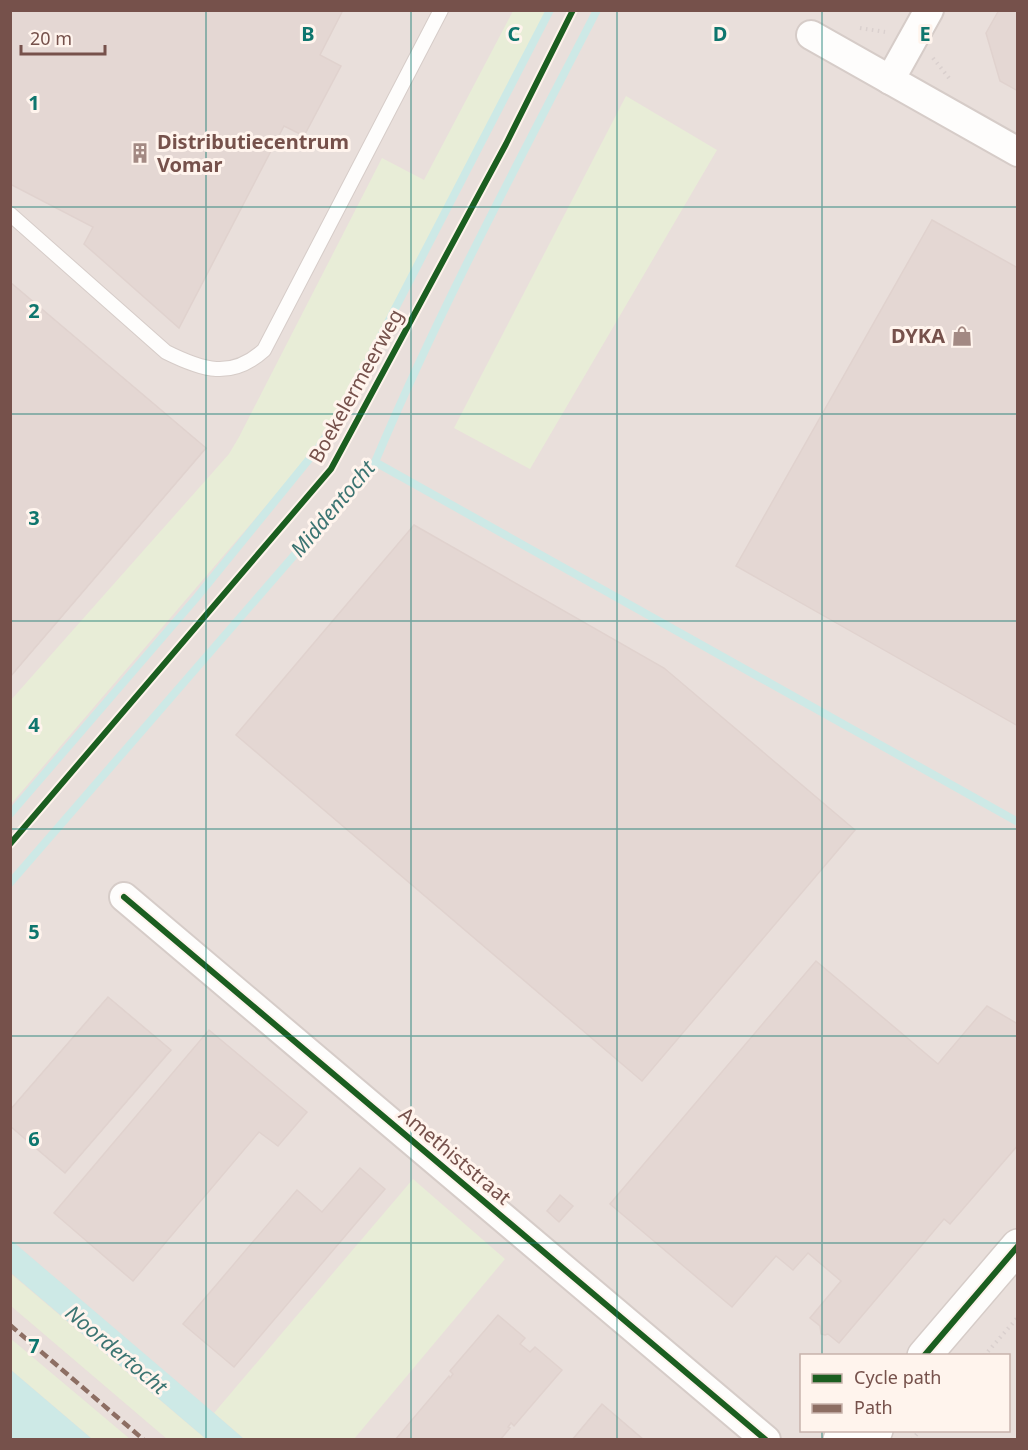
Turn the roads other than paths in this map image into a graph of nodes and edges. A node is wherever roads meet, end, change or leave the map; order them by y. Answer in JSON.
{"nodes":[{"id":1,"x":441,"y":10,"type":"edge"},
{"id":2,"x":929,"y":10,"type":"edge"},
{"id":3,"x":811,"y":35,"type":"dead end"},
{"id":4,"x":890,"y":80,"type":"junction"},
{"id":5,"x":1017,"y":152,"type":"edge"},
{"id":6,"x":10,"y":214,"type":"edge"},
{"id":7,"x":124,"y":897,"type":"dead end"},
{"id":8,"x":1017,"y":1246,"type":"edge"},
{"id":9,"x":926,"y":1354,"type":"edge"},
{"id":10,"x":766,"y":1440,"type":"edge"}],
"edges":[{"from":1,"to":6,"type":"lane"},
{"from":2,"to":4,"type":"street"},
{"from":3,"to":4,"type":"street"},
{"from":4,"to":5,"type":"street"},
{"from":7,"to":10,"type":"street","name":"Amethiststraat"},
{"from":8,"to":9,"type":"street"}]}
